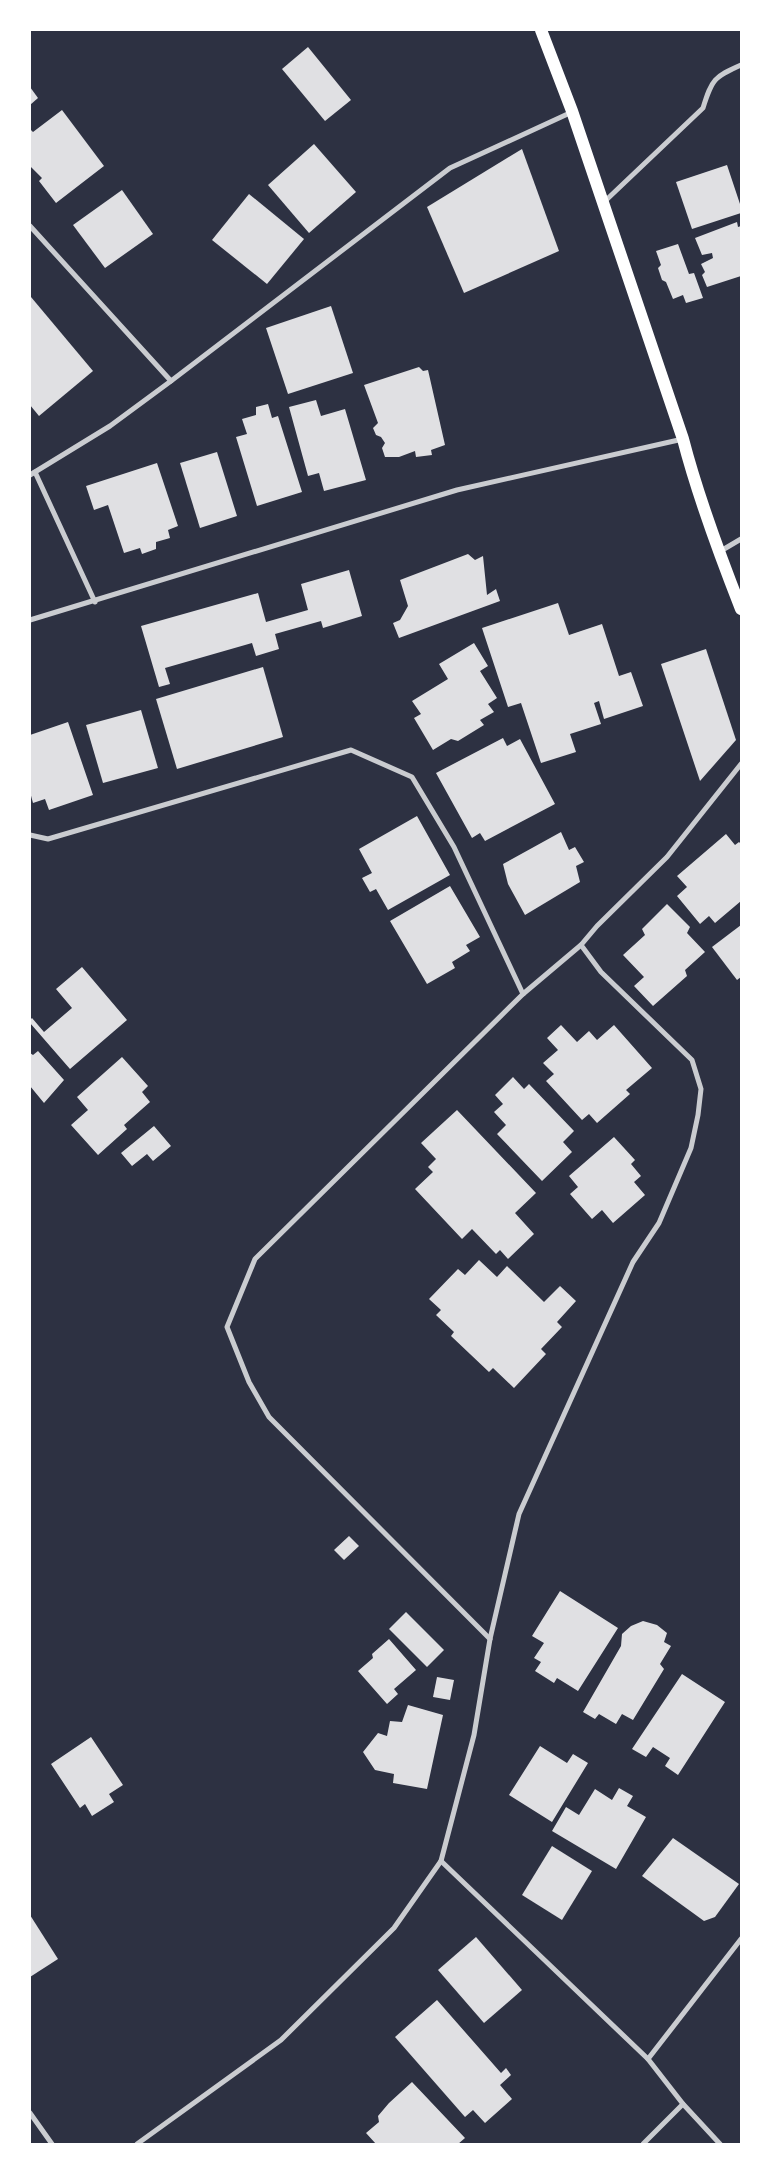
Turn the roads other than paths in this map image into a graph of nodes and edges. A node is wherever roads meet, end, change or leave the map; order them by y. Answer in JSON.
{"nodes":[{"id":1,"x":541,"y":30,"type":"edge"},
{"id":2,"x":741,"y":65,"type":"edge"},
{"id":3,"x":572,"y":112,"type":"junction"},
{"id":4,"x":602,"y":204,"type":"junction"},
{"id":5,"x":30,"y":226,"type":"edge"},
{"id":6,"x":171,"y":381,"type":"junction"},
{"id":7,"x":683,"y":439,"type":"junction"},
{"id":8,"x":33,"y":473,"type":"edge"},
{"id":9,"x":741,"y":539,"type":"edge"},
{"id":10,"x":719,"y":553,"type":"junction"},
{"id":11,"x":94,"y":602,"type":"junction"},
{"id":12,"x":741,"y":609,"type":"edge"},
{"id":13,"x":30,"y":620,"type":"edge"},
{"id":14,"x":741,"y":764,"type":"edge"},
{"id":15,"x":30,"y":835,"type":"edge"},
{"id":16,"x":581,"y":945,"type":"junction"},
{"id":17,"x":523,"y":994,"type":"junction"},
{"id":18,"x":490,"y":1639,"type":"junction"},
{"id":19,"x":441,"y":1862,"type":"junction"},
{"id":20,"x":741,"y":1939,"type":"edge"},
{"id":21,"x":648,"y":2059,"type":"junction"},
{"id":22,"x":683,"y":2104,"type":"junction"},
{"id":23,"x":30,"y":2113,"type":"edge"},
{"id":24,"x":52,"y":2144,"type":"edge"},
{"id":25,"x":137,"y":2144,"type":"edge"},
{"id":26,"x":643,"y":2144,"type":"edge"},
{"id":27,"x":720,"y":2144,"type":"edge"}],
"edges":[{"from":1,"to":3,"type":"main road"},
{"from":2,"to":4,"type":"street"},
{"from":3,"to":4,"type":"main road"},
{"from":3,"to":6,"type":"street"},
{"from":4,"to":7,"type":"main road"},
{"from":5,"to":6,"type":"street"},
{"from":6,"to":8,"type":"street"},
{"from":7,"to":10,"type":"main road"},
{"from":7,"to":11,"type":"street"},
{"from":8,"to":11,"type":"street"},
{"from":9,"to":10,"type":"street"},
{"from":10,"to":12,"type":"main road"},
{"from":11,"to":13,"type":"street"},
{"from":14,"to":16,"type":"street"},
{"from":15,"to":17,"type":"street"},
{"from":16,"to":17,"type":"street"},
{"from":16,"to":18,"type":"street"},
{"from":17,"to":18,"type":"street"},
{"from":18,"to":19,"type":"street"},
{"from":19,"to":21,"type":"street"},
{"from":19,"to":25,"type":"street"},
{"from":20,"to":21,"type":"street"},
{"from":21,"to":22,"type":"street"},
{"from":22,"to":26,"type":"street"},
{"from":22,"to":27,"type":"street"},
{"from":23,"to":24,"type":"street"}]}
